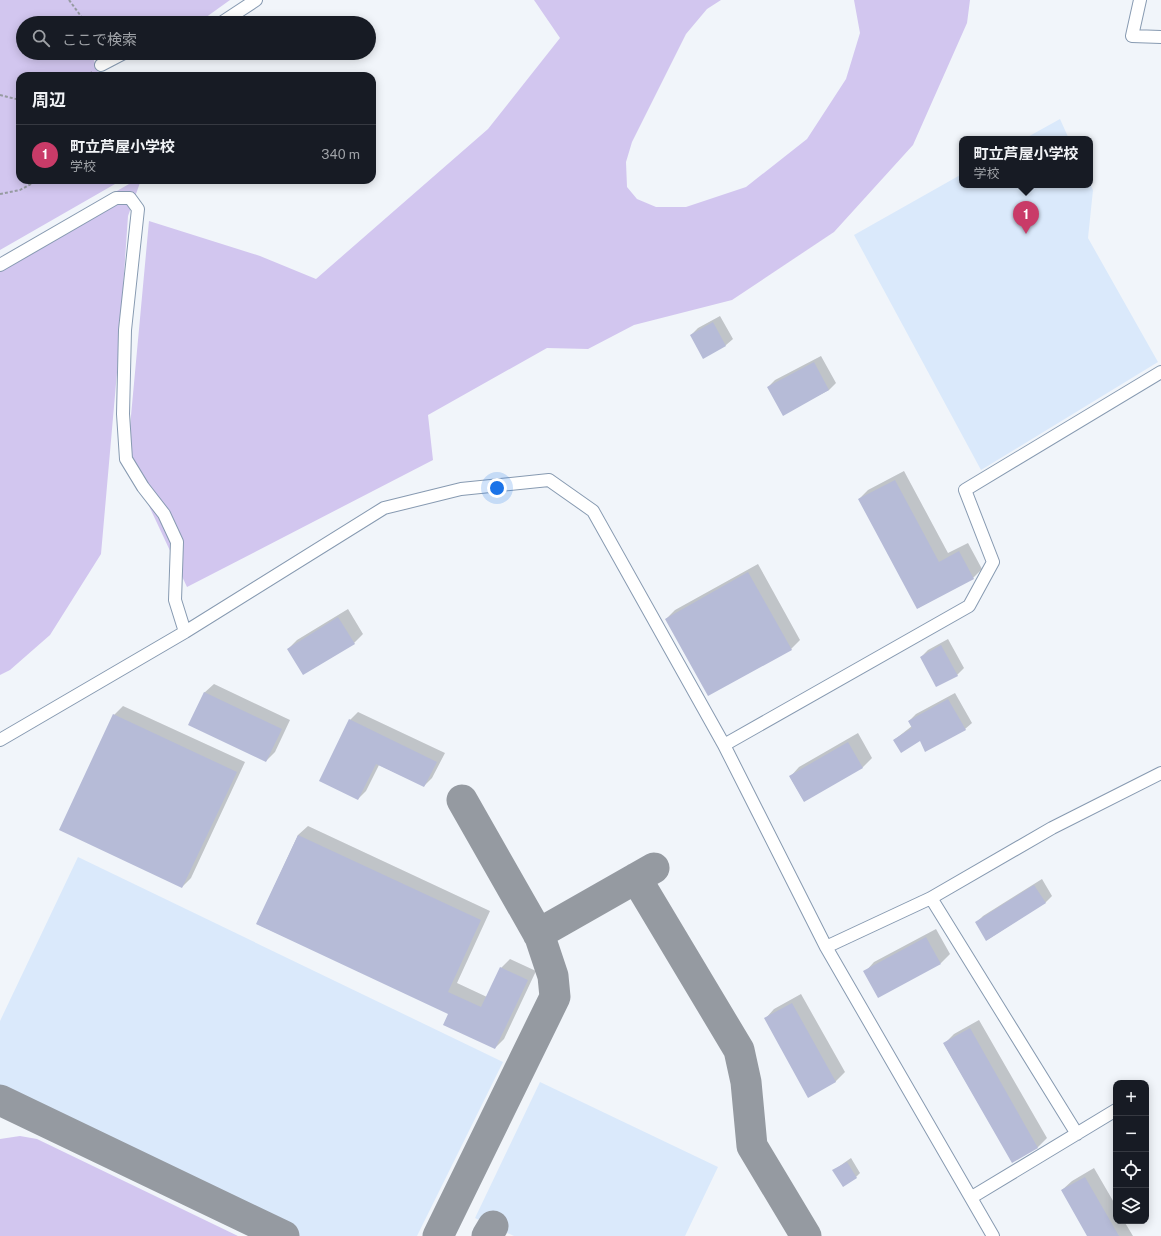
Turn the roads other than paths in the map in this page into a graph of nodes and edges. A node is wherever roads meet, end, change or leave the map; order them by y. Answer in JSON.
{"nodes":[{"id":1,"x":256,"y":0,"type":"edge"},
{"id":2,"x":1140,"y":0,"type":"edge"},
{"id":3,"x":232,"y":16,"type":"edge"},
{"id":4,"x":1161,"y":37,"type":"edge"},
{"id":5,"x":111,"y":60,"type":"edge"},
{"id":6,"x":101,"y":65,"type":"dead end"},
{"id":7,"x":0,"y":265,"type":"edge"},
{"id":8,"x":1161,"y":372,"type":"edge"},
{"id":9,"x":185,"y":632,"type":"junction"},
{"id":10,"x":0,"y":740,"type":"edge"},
{"id":11,"x":724,"y":745,"type":"junction"},
{"id":12,"x":1161,"y":773,"type":"edge"},
{"id":13,"x":931,"y":898,"type":"junction"},
{"id":14,"x":826,"y":947,"type":"junction"},
{"id":15,"x":1113,"y":1112,"type":"edge"},
{"id":16,"x":1077,"y":1134,"type":"junction"},
{"id":17,"x":972,"y":1197,"type":"junction"},
{"id":18,"x":993,"y":1236,"type":"edge"}],
"edges":[{"from":1,"to":3,"type":"street"},
{"from":2,"to":4,"type":"street"},
{"from":5,"to":6,"type":"street"},
{"from":7,"to":9,"type":"street"},
{"from":8,"to":11,"type":"street"},
{"from":9,"to":10,"type":"street"},
{"from":9,"to":11,"type":"street"},
{"from":11,"to":14,"type":"street"},
{"from":12,"to":13,"type":"street"},
{"from":13,"to":14,"type":"street"},
{"from":13,"to":16,"type":"street"},
{"from":14,"to":17,"type":"street"},
{"from":15,"to":16,"type":"street"},
{"from":16,"to":17,"type":"street"},
{"from":17,"to":18,"type":"street"}]}
